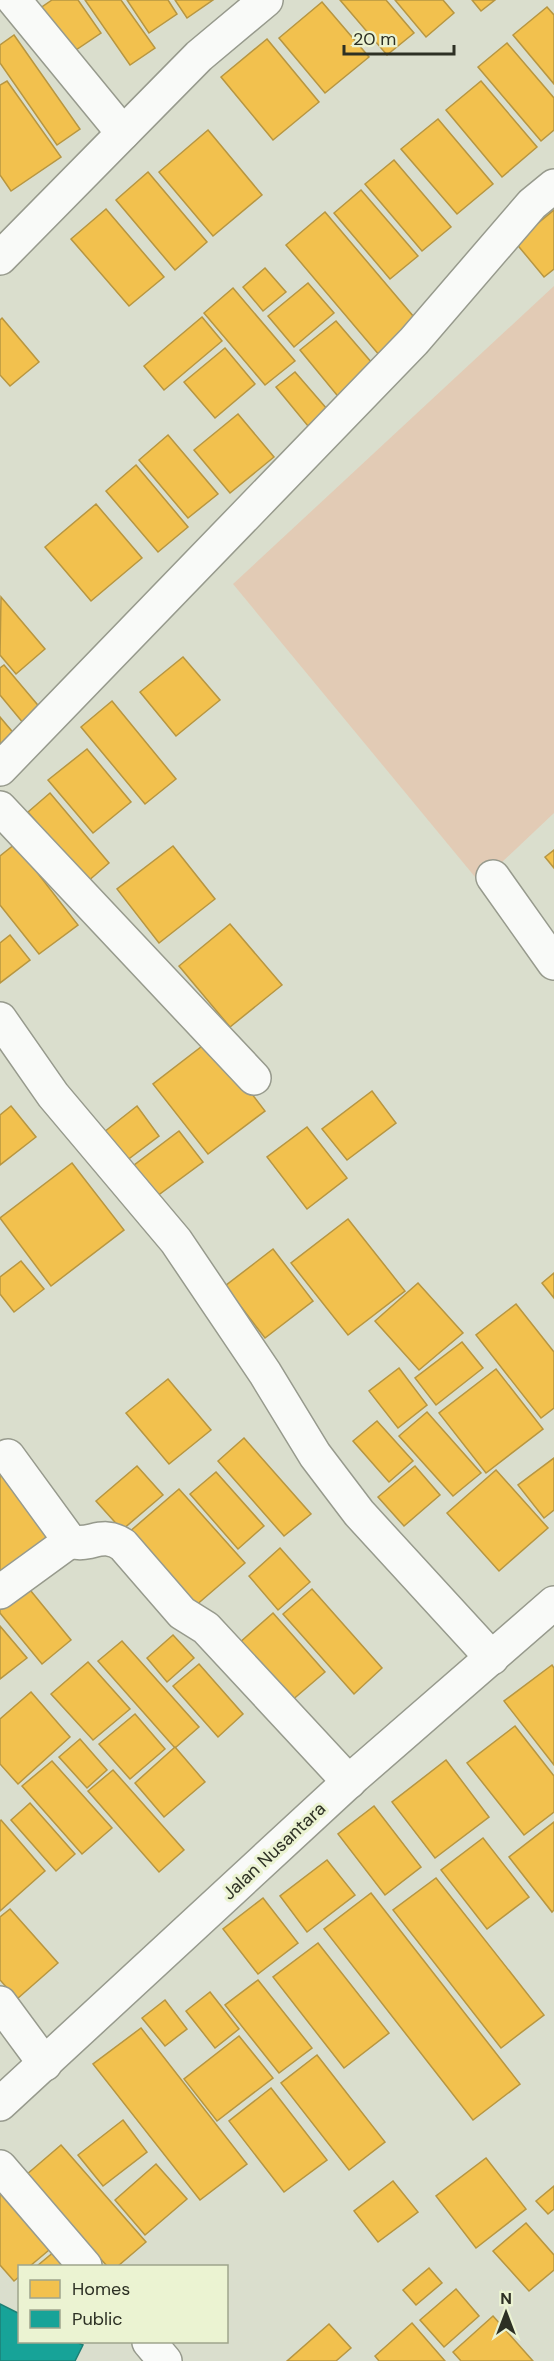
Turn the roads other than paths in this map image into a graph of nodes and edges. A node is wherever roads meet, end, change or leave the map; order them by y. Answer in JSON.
{"nodes":[{"id":1,"x":14,"y":0,"type":"edge"},
{"id":2,"x":254,"y":4,"type":"edge"},
{"id":3,"x":123,"y":133,"type":"junction"},
{"id":4,"x":554,"y":186,"type":"edge"},
{"id":5,"x":0,"y":258,"type":"edge"},
{"id":6,"x":0,"y":768,"type":"edge"},
{"id":7,"x":0,"y":808,"type":"edge"},
{"id":8,"x":494,"y":877,"type":"dead end"},
{"id":9,"x":554,"y":963,"type":"edge"},
{"id":10,"x":0,"y":1019,"type":"edge"},
{"id":11,"x":254,"y":1078,"type":"dead end"},
{"id":12,"x":8,"y":1456,"type":"dead end"},
{"id":13,"x":70,"y":1541,"type":"junction"},
{"id":14,"x":0,"y":1592,"type":"edge"},
{"id":15,"x":554,"y":1604,"type":"edge"},
{"id":16,"x":492,"y":1658,"type":"junction"},
{"id":17,"x":349,"y":1782,"type":"junction"},
{"id":18,"x":0,"y":2003,"type":"edge"},
{"id":19,"x":45,"y":2064,"type":"junction"},
{"id":20,"x":0,"y":2104,"type":"edge"},
{"id":21,"x":0,"y":2167,"type":"edge"},
{"id":22,"x":84,"y":2265,"type":"edge"},
{"id":23,"x":150,"y":2343,"type":"edge"},
{"id":24,"x":165,"y":2361,"type":"edge"}],
"edges":[{"from":1,"to":3,"type":"main road"},
{"from":2,"to":3,"type":"main road"},
{"from":3,"to":5,"type":"main road"},
{"from":4,"to":6,"type":"main road"},
{"from":7,"to":11,"type":"main road"},
{"from":8,"to":9,"type":"main road"},
{"from":10,"to":16,"type":"main road"},
{"from":12,"to":13,"type":"main road"},
{"from":13,"to":14,"type":"main road"},
{"from":13,"to":17,"type":"main road"},
{"from":15,"to":16,"type":"main road","name":"Jalan Nusantara"},
{"from":16,"to":17,"type":"main road","name":"Jalan Nusantara"},
{"from":17,"to":19,"type":"main road","name":"Jalan Nusantara"},
{"from":18,"to":19,"type":"main road"},
{"from":19,"to":20,"type":"main road","name":"Jalan Nusantara"},
{"from":21,"to":22,"type":"main road"},
{"from":23,"to":24,"type":"main road"}]}
